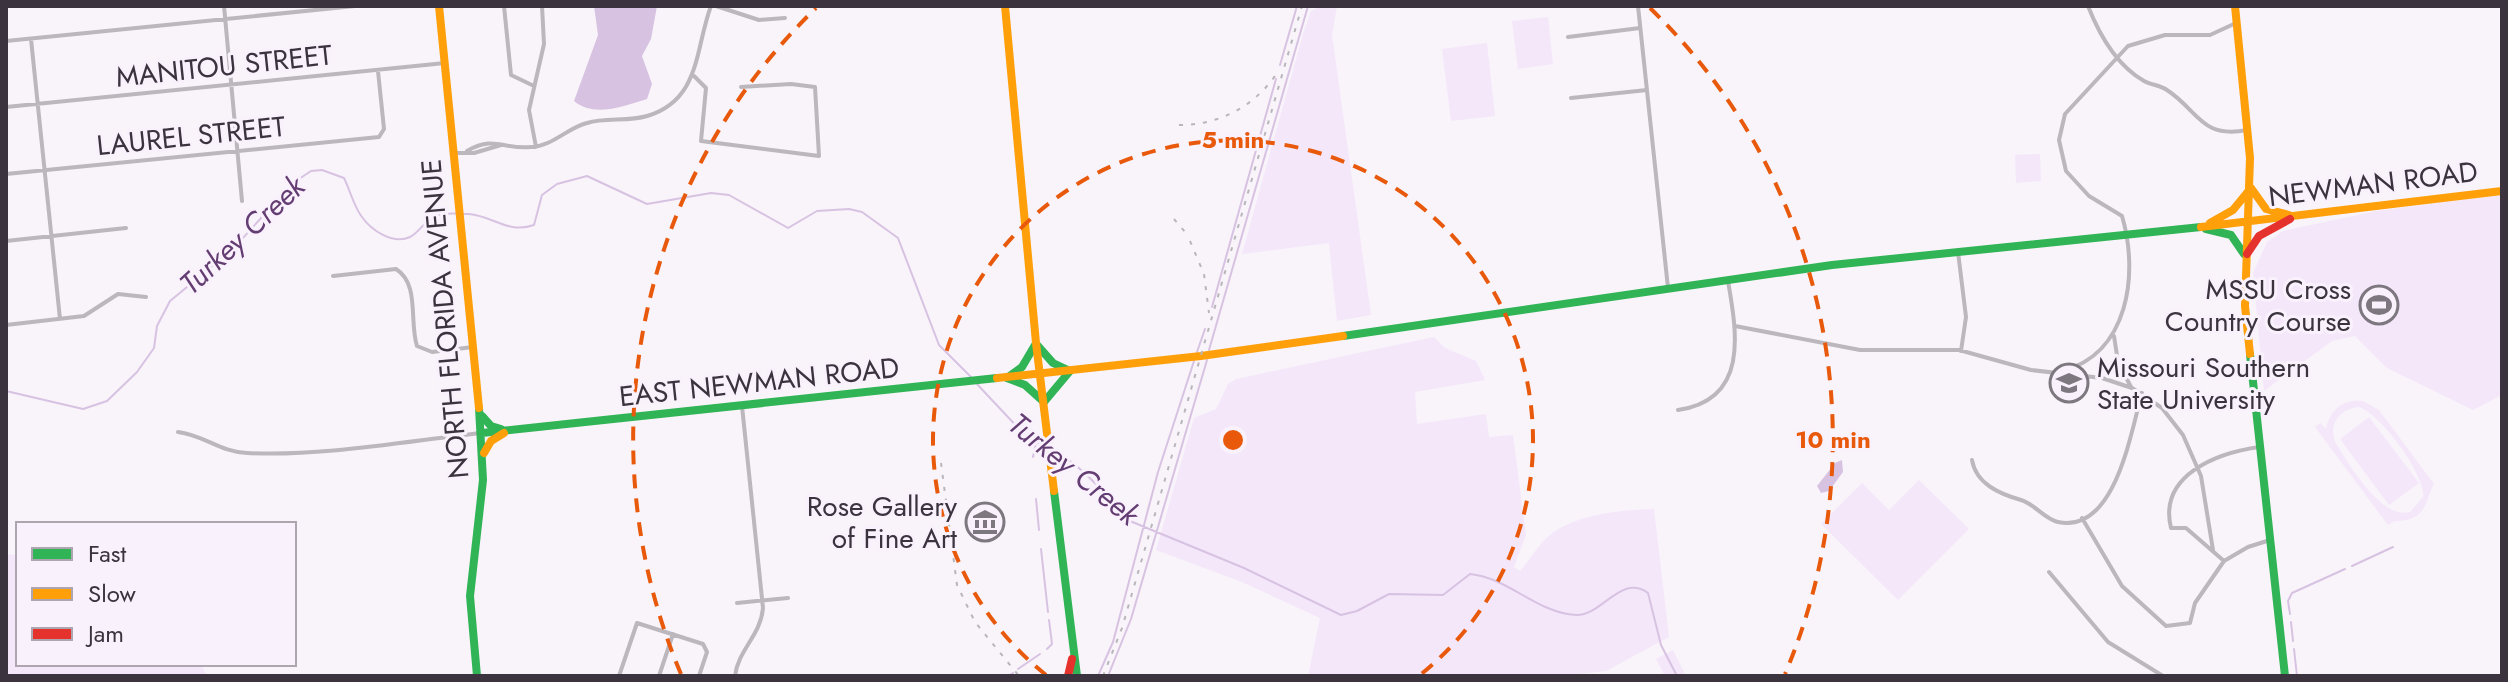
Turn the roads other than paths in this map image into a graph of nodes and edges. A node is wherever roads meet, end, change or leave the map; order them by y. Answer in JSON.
{"nodes":[{"id":1,"x":224,"y":6,"type":"edge"},
{"id":2,"x":355,"y":6,"type":"edge"},
{"id":3,"x":439,"y":6,"type":"edge"},
{"id":4,"x":504,"y":6,"type":"edge"},
{"id":5,"x":542,"y":6,"type":"edge"},
{"id":6,"x":713,"y":6,"type":"edge"},
{"id":7,"x":1005,"y":6,"type":"edge"},
{"id":8,"x":1638,"y":6,"type":"edge"},
{"id":9,"x":2088,"y":6,"type":"edge"},
{"id":10,"x":2235,"y":6,"type":"edge"},
{"id":11,"x":785,"y":18,"type":"dead end"},
{"id":12,"x":225,"y":19,"type":"junction"},
{"id":13,"x":2236,"y":23,"type":"junction"},
{"id":14,"x":1640,"y":28,"type":"junction"},
{"id":15,"x":1568,"y":37,"type":"dead end"},
{"id":16,"x":31,"y":38,"type":"junction"},
{"id":17,"x":6,"y":41,"type":"edge"},
{"id":18,"x":2116,"y":56,"type":"junction"},
{"id":19,"x":445,"y":63,"type":"junction"},
{"id":20,"x":378,"y":71,"type":"junction"},
{"id":21,"x":694,"y":76,"type":"junction"},
{"id":22,"x":232,"y":85,"type":"junction"},
{"id":23,"x":534,"y":86,"type":"junction"},
{"id":24,"x":741,"y":87,"type":"dead end"},
{"id":25,"x":1647,"y":90,"type":"junction"},
{"id":26,"x":1571,"y":98,"type":"dead end"},
{"id":27,"x":38,"y":104,"type":"junction"},
{"id":28,"x":6,"y":107,"type":"edge"},
{"id":29,"x":2247,"y":130,"type":"junction"},
{"id":30,"x":536,"y":147,"type":"junction"},
{"id":31,"x":238,"y":151,"type":"junction"},
{"id":32,"x":453,"y":153,"type":"junction"},
{"id":33,"x":45,"y":170,"type":"junction"},
{"id":34,"x":6,"y":174,"type":"edge"},
{"id":35,"x":2251,"y":188,"type":"junction"},
{"id":36,"x":2502,"y":191,"type":"edge"},
{"id":37,"x":242,"y":201,"type":"dead end"},
{"id":38,"x":2295,"y":217,"type":"junction"},
{"id":39,"x":2249,"y":222,"type":"junction"},
{"id":40,"x":2195,"y":227,"type":"junction"},
{"id":41,"x":126,"y":228,"type":"dead end"},
{"id":42,"x":2125,"y":234,"type":"junction"},
{"id":43,"x":52,"y":236,"type":"junction"},
{"id":44,"x":6,"y":241,"type":"edge"},
{"id":45,"x":1958,"y":252,"type":"junction"},
{"id":46,"x":2245,"y":257,"type":"junction"},
{"id":47,"x":333,"y":276,"type":"dead end"},
{"id":48,"x":1728,"y":279,"type":"junction"},
{"id":49,"x":1668,"y":288,"type":"junction"},
{"id":50,"x":146,"y":297,"type":"dead end"},
{"id":51,"x":60,"y":319,"type":"junction"},
{"id":52,"x":6,"y":325,"type":"edge"},
{"id":53,"x":1735,"y":326,"type":"junction"},
{"id":54,"x":2114,"y":333,"type":"junction"},
{"id":55,"x":1036,"y":343,"type":"junction"},
{"id":56,"x":474,"y":347,"type":"junction"},
{"id":57,"x":1961,"y":351,"type":"junction"},
{"id":58,"x":1070,"y":371,"type":"junction"},
{"id":59,"x":2057,"y":372,"type":"junction"},
{"id":60,"x":1041,"y":374,"type":"junction"},
{"id":61,"x":1002,"y":378,"type":"junction"},
{"id":62,"x":2132,"y":388,"type":"junction"},
{"id":63,"x":2142,"y":393,"type":"junction"},
{"id":64,"x":1044,"y":402,"type":"junction"},
{"id":65,"x":742,"y":406,"type":"junction"},
{"id":66,"x":1678,"y":410,"type":"dead end"},
{"id":67,"x":480,"y":412,"type":"junction"},
{"id":68,"x":513,"y":430,"type":"junction"},
{"id":69,"x":178,"y":432,"type":"dead end"},
{"id":70,"x":482,"y":433,"type":"junction"},
{"id":71,"x":2259,"y":447,"type":"junction"},
{"id":72,"x":483,"y":456,"type":"junction"},
{"id":73,"x":1972,"y":460,"type":"dead end"},
{"id":74,"x":2198,"y":467,"type":"junction"},
{"id":75,"x":2082,"y":518,"type":"junction"},
{"id":76,"x":2270,"y":540,"type":"junction"},
{"id":77,"x":2213,"y":550,"type":"junction"},
{"id":78,"x":2224,"y":561,"type":"junction"},
{"id":79,"x":2049,"y":572,"type":"dead end"},
{"id":80,"x":788,"y":598,"type":"dead end"},
{"id":81,"x":763,"y":601,"type":"junction"},
{"id":82,"x":737,"y":603,"type":"dead end"},
{"id":83,"x":673,"y":634,"type":"junction"},
{"id":84,"x":1073,"y":657,"type":"junction"},
{"id":85,"x":477,"y":676,"type":"edge"},
{"id":86,"x":619,"y":676,"type":"edge"},
{"id":87,"x":659,"y":676,"type":"edge"},
{"id":88,"x":699,"y":676,"type":"edge"},
{"id":89,"x":735,"y":676,"type":"edge"},
{"id":90,"x":1068,"y":676,"type":"edge"},
{"id":91,"x":1077,"y":676,"type":"edge"},
{"id":92,"x":2163,"y":676,"type":"edge"},
{"id":93,"x":2285,"y":676,"type":"edge"}],
"edges":[{"from":1,"to":12,"type":"street"},
{"from":2,"to":12,"type":"street"},
{"from":3,"to":19,"type":"main road","name":"NORTH FLORIDA AVENUE"},
{"from":4,"to":23,"type":"street"},
{"from":5,"to":23,"type":"street"},
{"from":6,"to":11,"type":"street"},
{"from":6,"to":21,"type":"street"},
{"from":7,"to":55,"type":"main road"},
{"from":8,"to":14,"type":"street"},
{"from":9,"to":18,"type":"street"},
{"from":10,"to":13,"type":"main road"},
{"from":12,"to":16,"type":"street"},
{"from":12,"to":22,"type":"street"},
{"from":13,"to":18,"type":"street"},
{"from":13,"to":29,"type":"main road"},
{"from":14,"to":15,"type":"street"},
{"from":14,"to":25,"type":"street"},
{"from":16,"to":17,"type":"street"},
{"from":16,"to":27,"type":"street"},
{"from":18,"to":29,"type":"street"},
{"from":18,"to":42,"type":"street"},
{"from":19,"to":20,"type":"street","name":"MANITOU STREET"},
{"from":19,"to":32,"type":"main road","name":"NORTH FLORIDA AVENUE"},
{"from":20,"to":22,"type":"street","name":"MANITOU STREET"},
{"from":20,"to":31,"type":"street","name":"LAUREL STREET"},
{"from":21,"to":24,"type":"street"},
{"from":21,"to":30,"type":"street"},
{"from":22,"to":27,"type":"street","name":"MANITOU STREET"},
{"from":22,"to":31,"type":"street"},
{"from":23,"to":30,"type":"street"},
{"from":25,"to":26,"type":"street"},
{"from":25,"to":49,"type":"street"},
{"from":27,"to":28,"type":"street","name":"MANITOU STREET"},
{"from":27,"to":33,"type":"street"},
{"from":29,"to":35,"type":"main road"},
{"from":30,"to":32,"type":"street"},
{"from":31,"to":33,"type":"street","name":"LAUREL STREET"},
{"from":31,"to":37,"type":"street"},
{"from":32,"to":56,"type":"main road","name":"NORTH FLORIDA AVENUE"},
{"from":33,"to":34,"type":"street","name":"LAUREL STREET"},
{"from":33,"to":43,"type":"street"},
{"from":35,"to":38,"type":"main road"},
{"from":35,"to":39,"type":"main road"},
{"from":35,"to":40,"type":"main road"},
{"from":36,"to":38,"type":"main road","name":"NEWMAN ROAD"},
{"from":38,"to":39,"type":"main road","name":"NEWMAN ROAD"},
{"from":38,"to":46,"type":"main road"},
{"from":39,"to":40,"type":"main road","name":"NEWMAN ROAD"},
{"from":39,"to":46,"type":"main road"},
{"from":40,"to":42,"type":"main road","name":"NEWMAN ROAD"},
{"from":40,"to":46,"type":"main road"},
{"from":41,"to":43,"type":"street"},
{"from":42,"to":45,"type":"main road","name":"NEWMAN ROAD"},
{"from":42,"to":54,"type":"street"},
{"from":43,"to":44,"type":"street"},
{"from":43,"to":51,"type":"street"},
{"from":45,"to":48,"type":"main road","name":"NEWMAN ROAD"},
{"from":45,"to":57,"type":"street"},
{"from":46,"to":71,"type":"main road"},
{"from":47,"to":56,"type":"street"},
{"from":48,"to":49,"type":"main road","name":"NEWMAN ROAD"},
{"from":48,"to":53,"type":"street"},
{"from":49,"to":58,"type":"main road","name":"EAST NEWMAN ROAD"},
{"from":50,"to":51,"type":"street"},
{"from":51,"to":52,"type":"street"},
{"from":53,"to":57,"type":"street"},
{"from":53,"to":66,"type":"street"},
{"from":54,"to":59,"type":"street"},
{"from":54,"to":62,"type":"street"},
{"from":55,"to":58,"type":"main road"},
{"from":55,"to":60,"type":"main road"},
{"from":55,"to":61,"type":"main road"},
{"from":56,"to":67,"type":"main road","name":"NORTH FLORIDA AVENUE"},
{"from":57,"to":59,"type":"street"},
{"from":58,"to":60,"type":"main road","name":"EAST NEWMAN ROAD"},
{"from":58,"to":64,"type":"main road"},
{"from":59,"to":62,"type":"street"},
{"from":60,"to":61,"type":"main road","name":"EAST NEWMAN ROAD"},
{"from":60,"to":64,"type":"main road"},
{"from":61,"to":64,"type":"main road"},
{"from":61,"to":65,"type":"main road","name":"EAST NEWMAN ROAD"},
{"from":62,"to":63,"type":"street"},
{"from":63,"to":74,"type":"street"},
{"from":63,"to":75,"type":"street"},
{"from":64,"to":84,"type":"main road"},
{"from":65,"to":68,"type":"main road","name":"EAST NEWMAN ROAD"},
{"from":65,"to":81,"type":"street"},
{"from":67,"to":68,"type":"main road"},
{"from":67,"to":70,"type":"main road","name":"NORTH FLORIDA AVENUE"},
{"from":68,"to":70,"type":"main road","name":"EAST NEWMAN ROAD"},
{"from":68,"to":72,"type":"main road"},
{"from":69,"to":70,"type":"street"},
{"from":70,"to":72,"type":"main road","name":"NORTH FLORIDA AVENUE"},
{"from":71,"to":74,"type":"street"},
{"from":71,"to":76,"type":"main road"},
{"from":72,"to":85,"type":"main road","name":"NORTH FLORIDA AVENUE"},
{"from":73,"to":75,"type":"street"},
{"from":74,"to":77,"type":"street"},
{"from":74,"to":77,"type":"street"},
{"from":75,"to":78,"type":"street"},
{"from":76,"to":78,"type":"street"},
{"from":76,"to":93,"type":"main road"},
{"from":77,"to":78,"type":"street"},
{"from":79,"to":92,"type":"street"},
{"from":80,"to":81,"type":"street"},
{"from":81,"to":82,"type":"street"},
{"from":81,"to":89,"type":"street"},
{"from":83,"to":86,"type":"street"},
{"from":83,"to":87,"type":"street"},
{"from":83,"to":88,"type":"street"},
{"from":84,"to":90,"type":"main road"},
{"from":84,"to":91,"type":"main road"}]}
